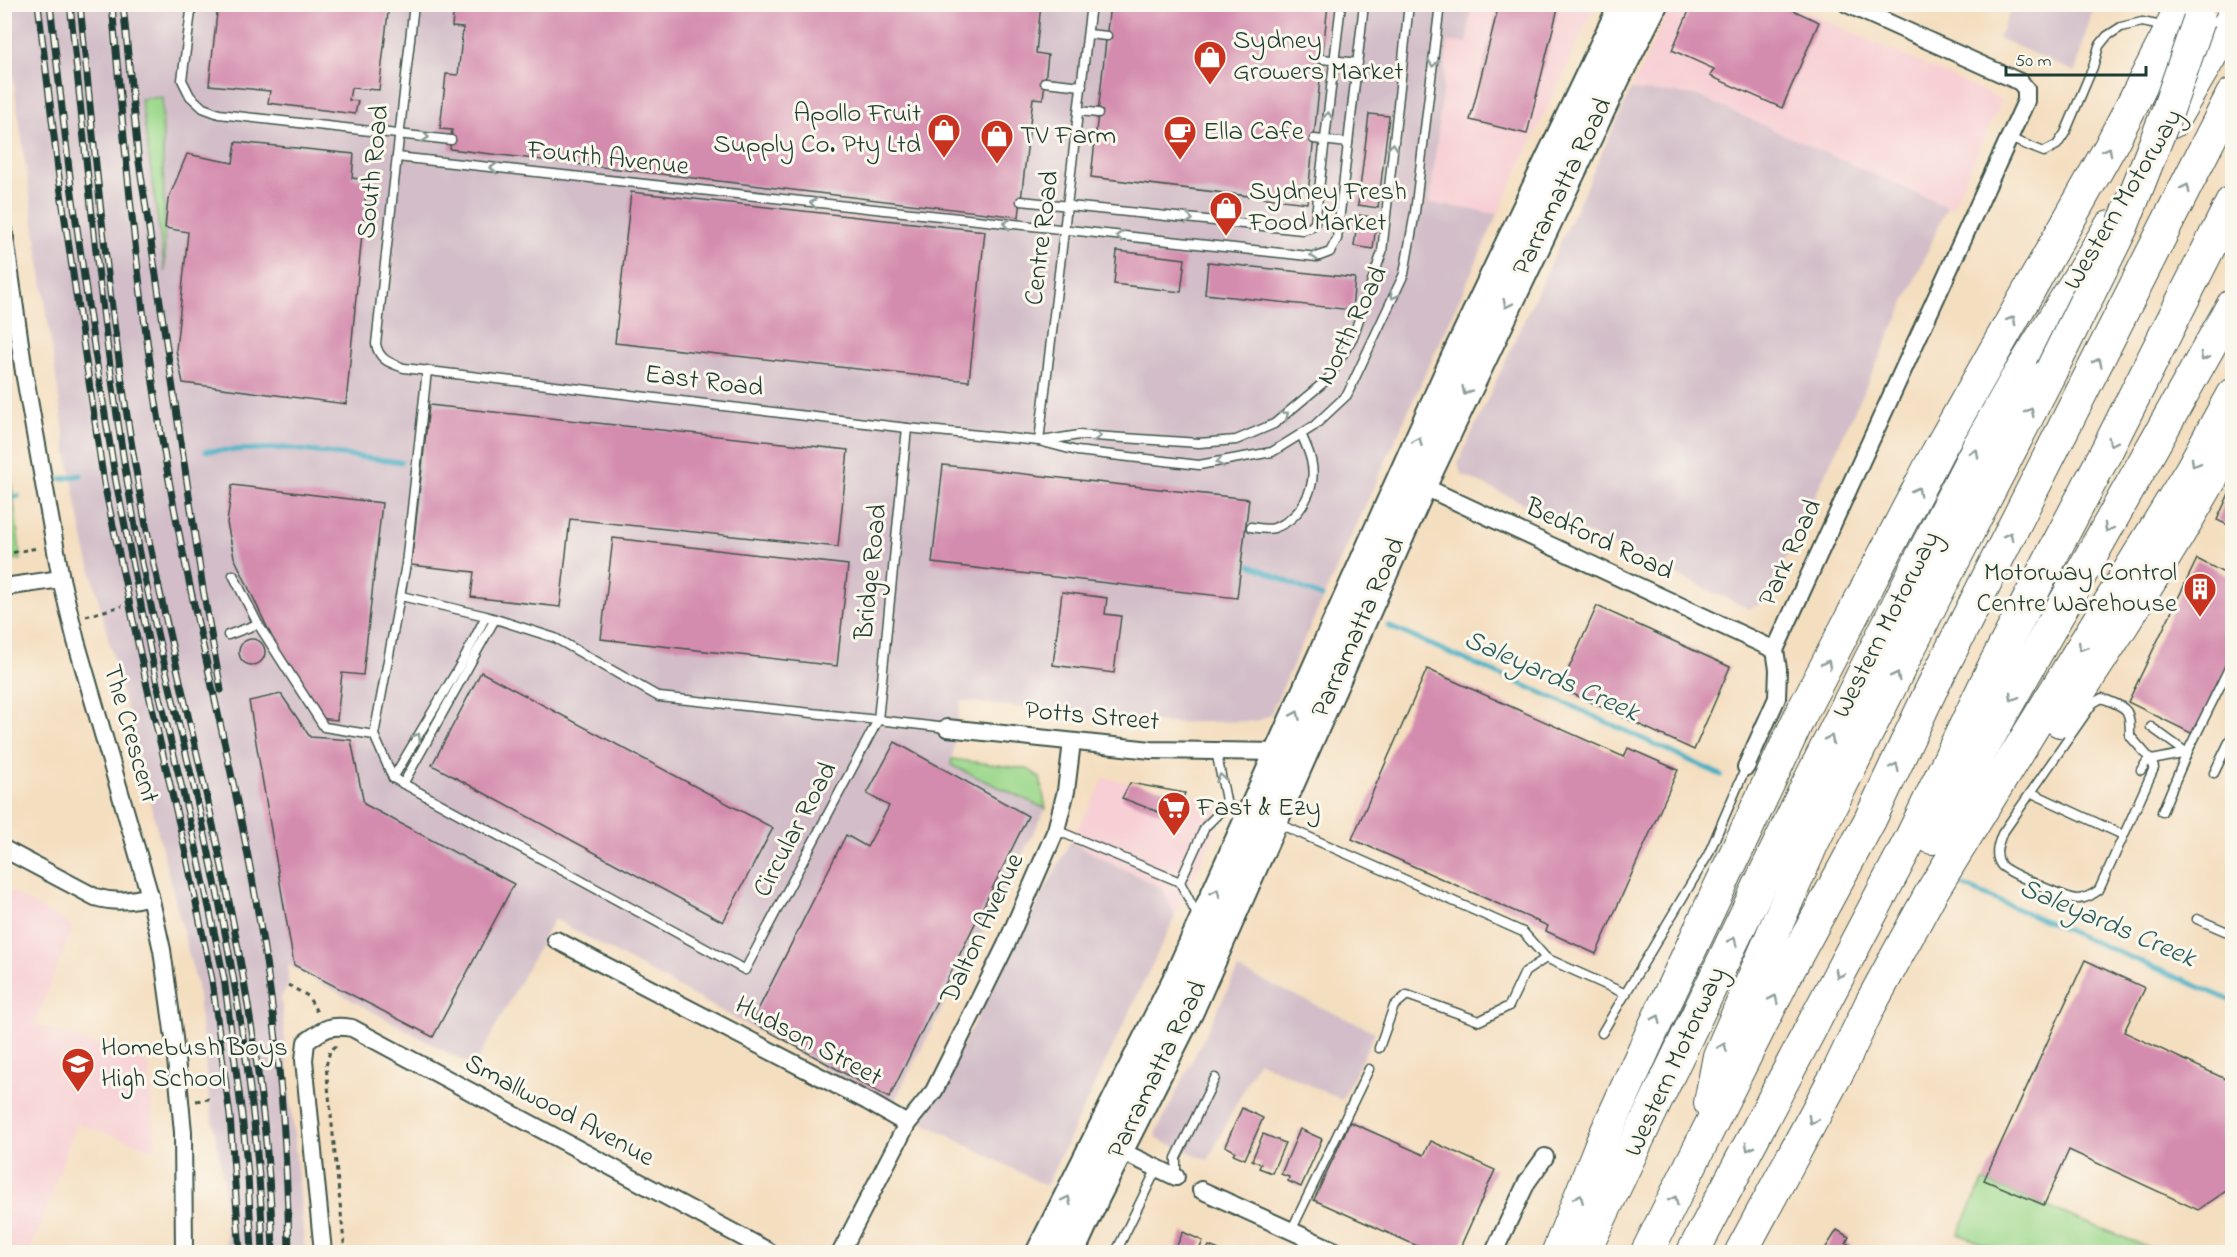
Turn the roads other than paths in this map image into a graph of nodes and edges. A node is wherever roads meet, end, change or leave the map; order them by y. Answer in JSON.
{"nodes":[{"id":1,"x":192,"y":4,"type":"edge"},
{"id":2,"x":415,"y":4,"type":"edge"},
{"id":3,"x":1091,"y":4,"type":"edge"},
{"id":4,"x":1341,"y":4,"type":"edge"},
{"id":5,"x":1364,"y":4,"type":"edge"},
{"id":6,"x":1409,"y":4,"type":"edge"},
{"id":7,"x":1440,"y":4,"type":"edge"},
{"id":8,"x":1624,"y":4,"type":"edge"},
{"id":9,"x":1653,"y":4,"type":"edge"},
{"id":10,"x":1847,"y":4,"type":"edge"},
{"id":11,"x":454,"y":9,"type":"dead end"},
{"id":12,"x":2195,"y":10,"type":"edge"},
{"id":13,"x":2232,"y":20,"type":"edge"},
{"id":14,"x":2169,"y":33,"type":"junction"},
{"id":15,"x":1088,"y":34,"type":"junction"},
{"id":16,"x":1107,"y":36,"type":"dead end"},
{"id":17,"x":1322,"y":59,"type":"dead end"},
{"id":18,"x":1335,"y":61,"type":"junction"},
{"id":19,"x":1358,"y":63,"type":"junction"},
{"id":20,"x":1045,"y":82,"type":"dead end"},
{"id":21,"x":1082,"y":86,"type":"junction"},
{"id":22,"x":2232,"y":95,"type":"edge"},
{"id":23,"x":1079,"y":111,"type":"junction"},
{"id":24,"x":1098,"y":113,"type":"dead end"},
{"id":25,"x":399,"y":134,"type":"junction"},
{"id":26,"x":2009,"y":138,"type":"junction"},
{"id":27,"x":1314,"y":139,"type":"dead end"},
{"id":28,"x":451,"y":140,"type":"dead end"},
{"id":29,"x":1325,"y":140,"type":"junction"},
{"id":30,"x":1348,"y":143,"type":"junction"},
{"id":31,"x":397,"y":157,"type":"junction"},
{"id":32,"x":1021,"y":201,"type":"dead end"},
{"id":33,"x":2232,"y":202,"type":"edge"},
{"id":34,"x":1068,"y":207,"type":"junction"},
{"id":35,"x":1066,"y":230,"type":"junction"},
{"id":36,"x":4,"y":231,"type":"edge"},
{"id":37,"x":2217,"y":251,"type":"dead end"},
{"id":38,"x":2194,"y":277,"type":"junction"},
{"id":39,"x":2232,"y":306,"type":"edge"},
{"id":40,"x":376,"y":344,"type":"joint"},
{"id":41,"x":427,"y":370,"type":"junction"},
{"id":42,"x":2232,"y":395,"type":"edge"},
{"id":43,"x":907,"y":428,"type":"junction"},
{"id":44,"x":1301,"y":434,"type":"junction"},
{"id":45,"x":1039,"y":441,"type":"junction"},
{"id":46,"x":2232,"y":441,"type":"edge"},
{"id":47,"x":1412,"y":481,"type":"junction"},
{"id":48,"x":1251,"y":527,"type":"dead end"},
{"id":49,"x":233,"y":575,"type":"dead end"},
{"id":50,"x":61,"y":579,"type":"junction"},
{"id":51,"x":4,"y":587,"type":"edge"},
{"id":52,"x":401,"y":596,"type":"junction"},
{"id":53,"x":486,"y":616,"type":"junction"},
{"id":54,"x":495,"y":619,"type":"junction"},
{"id":55,"x":258,"y":624,"type":"junction"},
{"id":56,"x":228,"y":635,"type":"dead end"},
{"id":57,"x":1775,"y":650,"type":"junction"},
{"id":58,"x":2232,"y":662,"type":"edge"},
{"id":59,"x":878,"y":720,"type":"junction"},
{"id":60,"x":2151,"y":727,"type":"dead end"},
{"id":61,"x":947,"y":728,"type":"joint"},
{"id":62,"x":374,"y":735,"type":"junction"},
{"id":63,"x":2232,"y":736,"type":"edge"},
{"id":64,"x":1072,"y":742,"type":"junction"},
{"id":65,"x":1216,"y":751,"type":"junction"},
{"id":66,"x":2187,"y":753,"type":"junction"},
{"id":67,"x":1290,"y":757,"type":"junction"},
{"id":68,"x":2152,"y":760,"type":"junction"},
{"id":69,"x":2141,"y":770,"type":"dead end"},
{"id":70,"x":1759,"y":772,"type":"junction"},
{"id":71,"x":2214,"y":773,"type":"dead end"},
{"id":72,"x":393,"y":778,"type":"junction"},
{"id":73,"x":403,"y":784,"type":"junction"},
{"id":74,"x":2032,"y":793,"type":"junction"},
{"id":75,"x":1818,"y":797,"type":"junction"},
{"id":76,"x":1743,"y":808,"type":"junction"},
{"id":77,"x":2162,"y":812,"type":"dead end"},
{"id":78,"x":1251,"y":813,"type":"junction"},
{"id":79,"x":1056,"y":830,"type":"junction"},
{"id":80,"x":1800,"y":836,"type":"junction"},
{"id":81,"x":2123,"y":836,"type":"junction"},
{"id":82,"x":4,"y":849,"type":"edge"},
{"id":83,"x":1939,"y":850,"type":"junction"},
{"id":84,"x":1180,"y":882,"type":"junction"},
{"id":85,"x":1918,"y":887,"type":"junction"},
{"id":86,"x":150,"y":896,"type":"junction"},
{"id":87,"x":2197,"y":919,"type":"dead end"},
{"id":88,"x":1202,"y":925,"type":"junction"},
{"id":89,"x":2232,"y":934,"type":"edge"},
{"id":90,"x":556,"y":940,"type":"dead end"},
{"id":91,"x":1546,"y":958,"type":"junction"},
{"id":92,"x":1626,"y":994,"type":"junction"},
{"id":93,"x":1602,"y":1033,"type":"dead end"},
{"id":94,"x":1379,"y":1048,"type":"dead end"},
{"id":95,"x":1369,"y":1069,"type":"dead end"},
{"id":96,"x":1215,"y":1078,"type":"dead end"},
{"id":97,"x":907,"y":1124,"type":"junction"},
{"id":98,"x":1109,"y":1145,"type":"junction"},
{"id":99,"x":1701,"y":1145,"type":"junction"},
{"id":100,"x":1545,"y":1157,"type":"dead end"},
{"id":101,"x":1157,"y":1168,"type":"junction"},
{"id":102,"x":1176,"y":1177,"type":"joint"},
{"id":103,"x":1201,"y":1190,"type":"dead end"},
{"id":104,"x":1291,"y":1231,"type":"junction"},
{"id":105,"x":184,"y":1252,"type":"edge"},
{"id":106,"x":323,"y":1252,"type":"edge"},
{"id":107,"x":770,"y":1252,"type":"edge"},
{"id":108,"x":841,"y":1252,"type":"edge"},
{"id":109,"x":1041,"y":1252,"type":"edge"},
{"id":110,"x":1070,"y":1252,"type":"edge"},
{"id":111,"x":1116,"y":1252,"type":"edge"},
{"id":112,"x":1338,"y":1252,"type":"edge"},
{"id":113,"x":1494,"y":1252,"type":"edge"},
{"id":114,"x":1558,"y":1252,"type":"edge"},
{"id":115,"x":1584,"y":1252,"type":"edge"},
{"id":116,"x":1647,"y":1252,"type":"edge"},
{"id":117,"x":1693,"y":1252,"type":"edge"},
{"id":118,"x":1741,"y":1252,"type":"edge"}],
"edges":[{"from":1,"to":25,"type":"lane"},
{"from":2,"to":11,"type":"lane"},
{"from":2,"to":25,"type":"lane","name":"South Road"},
{"from":3,"to":15,"type":"lane","name":"Centre Road"},
{"from":4,"to":18,"type":"lane"},
{"from":5,"to":19,"type":"lane","name":"Fourth Avenue"},
{"from":45,"to":6,"type":"lane","one_way":true},
{"from":7,"to":44,"type":"lane","name":"North Road","one_way":true},
{"from":47,"to":8,"type":"highway","name":"Parramatta Road","one_way":true},
{"from":9,"to":47,"type":"highway","name":"Parramatta Road","one_way":true},
{"from":10,"to":26,"type":"street","name":"Park Road"},
{"from":12,"to":14,"type":"highway"},
{"from":75,"to":12,"type":"highway","one_way":true,"bridge":true},
{"from":75,"to":13,"type":"highway","name":"Western Motorway","one_way":true},
{"from":14,"to":26,"type":"lane"},
{"from":70,"to":14,"type":"highway","one_way":true},
{"from":15,"to":16,"type":"lane"},
{"from":15,"to":21,"type":"lane","name":"Centre Road"},
{"from":17,"to":18,"type":"lane"},
{"from":18,"to":19,"type":"lane"},
{"from":29,"to":18,"type":"lane","one_way":true},
{"from":19,"to":30,"type":"lane","name":"Fourth Avenue"},
{"from":20,"to":21,"type":"lane"},
{"from":21,"to":23,"type":"lane","name":"Centre Road"},
{"from":99,"to":22,"type":"highway","name":"Western Motorway","one_way":true},
{"from":23,"to":24,"type":"lane"},
{"from":23,"to":34,"type":"lane","name":"Centre Road"},
{"from":25,"to":28,"type":"lane","one_way":true},
{"from":25,"to":31,"type":"lane","name":"South Road"},
{"from":26,"to":57,"type":"street","name":"Park Road"},
{"from":27,"to":29,"type":"lane"},
{"from":29,"to":30,"type":"lane"},
{"from":34,"to":29,"type":"lane","one_way":true},
{"from":30,"to":35,"type":"lane","name":"Fourth Avenue","one_way":true},
{"from":35,"to":31,"type":"lane","name":"Fourth Avenue","one_way":true},
{"from":31,"to":40,"type":"lane","name":"South Road"},
{"from":32,"to":34,"type":"lane"},
{"from":33,"to":38,"type":"highway"},
{"from":34,"to":35,"type":"lane","name":"Centre Road"},
{"from":35,"to":45,"type":"lane","name":"Centre Road"},
{"from":36,"to":50,"type":"street","name":"The Crescent"},
{"from":37,"to":38,"type":"lane"},
{"from":38,"to":83,"type":"highway","one_way":true},
{"from":39,"to":83,"type":"highway","one_way":true},
{"from":40,"to":41,"type":"lane","name":"East Road"},
{"from":41,"to":43,"type":"lane","name":"East Road"},
{"from":41,"to":52,"type":"lane"},
{"from":42,"to":83,"type":"highway","one_way":true},
{"from":43,"to":45,"type":"lane","name":"East Road"},
{"from":43,"to":59,"type":"lane","name":"Bridge Road"},
{"from":44,"to":45,"type":"lane","name":"North Road","one_way":true},
{"from":44,"to":48,"type":"lane"},
{"from":46,"to":83,"type":"highway"},
{"from":47,"to":57,"type":"street","name":"Bedford Road"},
{"from":47,"to":67,"type":"highway","name":"Parramatta Road"},
{"from":49,"to":55,"type":"lane"},
{"from":50,"to":51,"type":"street"},
{"from":50,"to":86,"type":"street","name":"The Crescent"},
{"from":52,"to":53,"type":"lane"},
{"from":52,"to":62,"type":"lane"},
{"from":53,"to":54,"type":"lane"},
{"from":72,"to":53,"type":"lane","one_way":true},
{"from":54,"to":59,"type":"lane"},
{"from":54,"to":73,"type":"lane"},
{"from":55,"to":56,"type":"lane"},
{"from":55,"to":62,"type":"lane"},
{"from":57,"to":70,"type":"street","name":"Park Road"},
{"from":58,"to":66,"type":"lane"},
{"from":59,"to":61,"type":"lane","name":"Potts Street"},
{"from":59,"to":73,"type":"lane","name":"Circular Road"},
{"from":60,"to":66,"type":"lane"},
{"from":61,"to":64,"type":"street","name":"Potts Street"},
{"from":62,"to":72,"type":"lane"},
{"from":63,"to":71,"type":"lane"},
{"from":64,"to":65,"type":"street","name":"Potts Street"},
{"from":64,"to":79,"type":"street","name":"Dalton Avenue"},
{"from":65,"to":67,"type":"street","name":"Potts Street"},
{"from":78,"to":65,"type":"lane","one_way":true},
{"from":66,"to":68,"type":"lane"},
{"from":66,"to":77,"type":"lane"},
{"from":67,"to":78,"type":"highway","name":"Parramatta Road"},
{"from":68,"to":69,"type":"lane"},
{"from":68,"to":74,"type":"lane"},
{"from":68,"to":81,"type":"lane"},
{"from":70,"to":76,"type":"highway"},
{"from":72,"to":73,"type":"lane","name":"Circular Road"},
{"from":74,"to":81,"type":"lane"},
{"from":74,"to":81,"type":"lane"},
{"from":75,"to":80,"type":"highway","name":"Western Motorway"},
{"from":76,"to":92,"type":"lane"},
{"from":114,"to":76,"type":"highway","one_way":true},
{"from":78,"to":84,"type":"lane"},
{"from":88,"to":78,"type":"highway","name":"Parramatta Road","one_way":true},
{"from":78,"to":91,"type":"lane"},
{"from":78,"to":98,"type":"highway","name":"Parramatta Road"},
{"from":79,"to":84,"type":"lane"},
{"from":79,"to":97,"type":"street","name":"Dalton Avenue"},
{"from":99,"to":80,"type":"highway","one_way":true},
{"from":115,"to":80,"type":"highway","name":"Western Motorway","one_way":true},
{"from":82,"to":86,"type":"street"},
{"from":83,"to":85,"type":"highway"},
{"from":83,"to":85,"type":"highway"},
{"from":84,"to":88,"type":"lane"},
{"from":85,"to":117,"type":"highway","one_way":true},
{"from":85,"to":118,"type":"highway","one_way":true},
{"from":86,"to":105,"type":"street","name":"The Crescent"},
{"from":87,"to":89,"type":"lane"},
{"from":88,"to":98,"type":"highway","name":"Parramatta Road"},
{"from":90,"to":97,"type":"street","name":"Hudson Street"},
{"from":91,"to":92,"type":"lane"},
{"from":91,"to":94,"type":"lane"},
{"from":92,"to":93,"type":"lane"},
{"from":95,"to":104,"type":"lane"},
{"from":96,"to":102,"type":"lane"},
{"from":97,"to":108,"type":"street"},
{"from":98,"to":101,"type":"street"},
{"from":109,"to":98,"type":"highway","name":"Parramatta Road","one_way":true},
{"from":98,"to":110,"type":"highway","name":"Parramatta Road"},
{"from":116,"to":99,"type":"highway","name":"Western Motorway","one_way":true},
{"from":100,"to":113,"type":"street"},
{"from":101,"to":102,"type":"street"},
{"from":101,"to":111,"type":"lane"},
{"from":103,"to":104,"type":"street"},
{"from":104,"to":112,"type":"street"},
{"from":106,"to":107,"type":"street","name":"Smallwood Avenue"}]}
